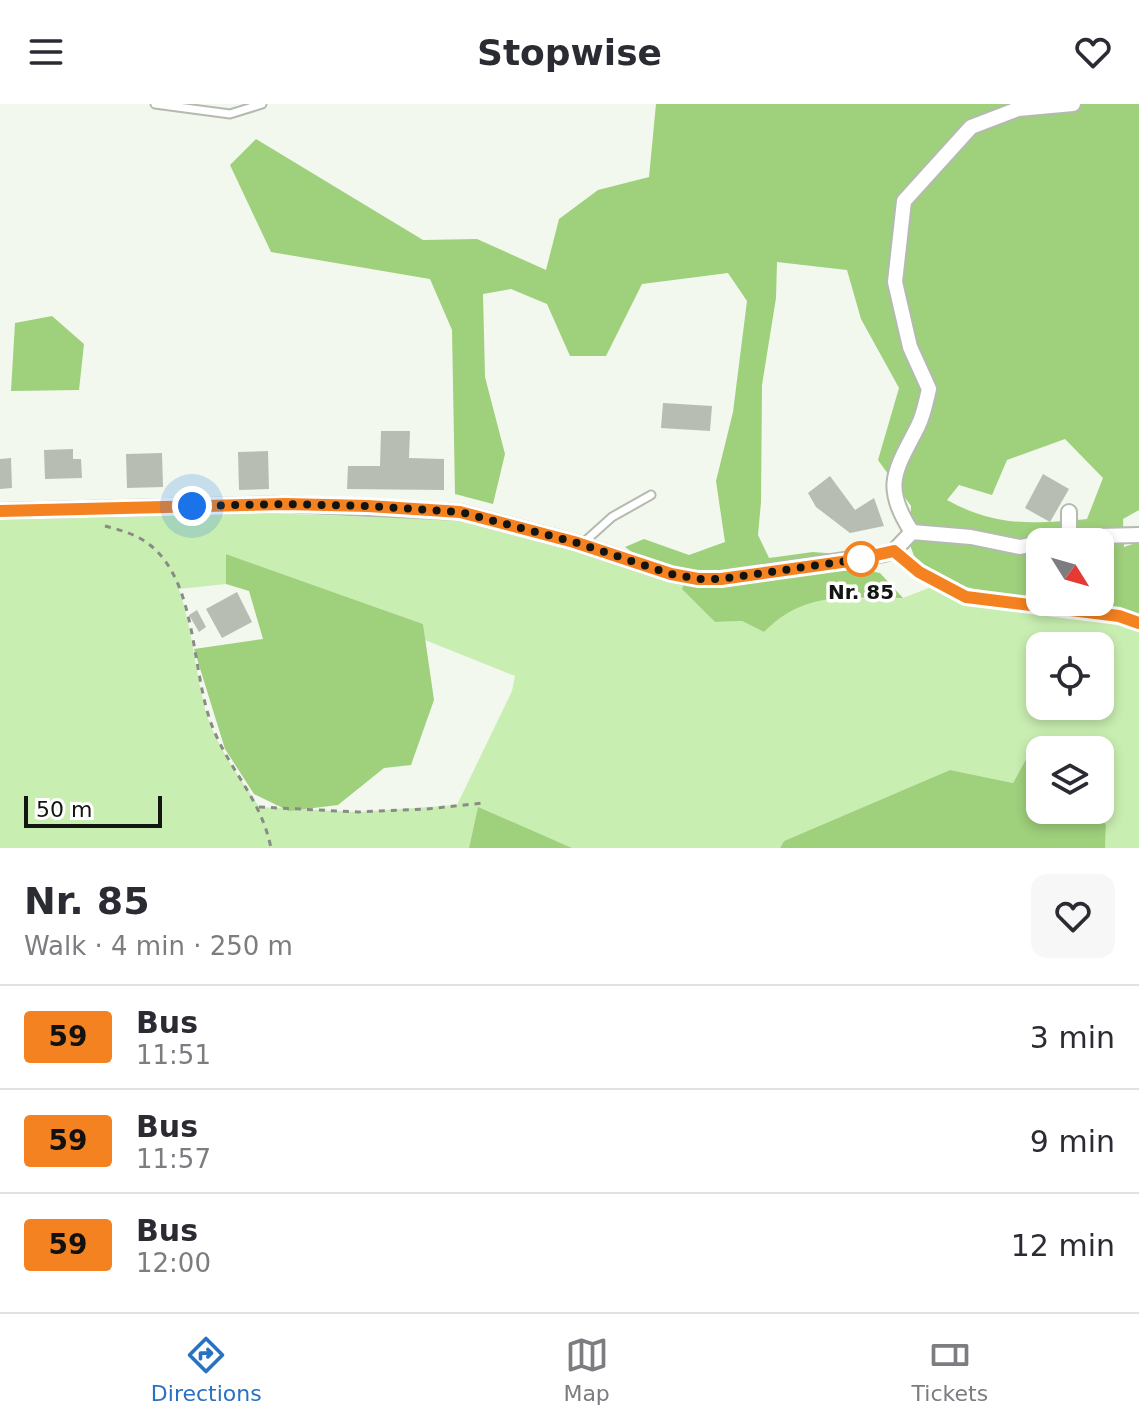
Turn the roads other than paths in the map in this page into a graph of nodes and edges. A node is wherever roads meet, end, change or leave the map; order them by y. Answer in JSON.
{"nodes":[{"id":1,"x":155,"y":104,"type":"edge"},
{"id":2,"x":262,"y":104,"type":"edge"},
{"id":3,"x":1073,"y":104,"type":"edge"},
{"id":4,"x":651,"y":495,"type":"dead end"},
{"id":5,"x":0,"y":511,"type":"edge"},
{"id":6,"x":1069,"y":512,"type":"dead end"},
{"id":7,"x":1069,"y":528,"type":"edge"},
{"id":8,"x":912,"y":532,"type":"junction"},
{"id":9,"x":1139,"y":535,"type":"edge"},
{"id":10,"x":1114,"y":536,"type":"edge"},
{"id":11,"x":582,"y":544,"type":"junction"},
{"id":12,"x":1026,"y":546,"type":"edge"},
{"id":13,"x":894,"y":551,"type":"junction"},
{"id":14,"x":1139,"y":623,"type":"edge"}],
"edges":[{"from":1,"to":2,"type":"lane"},
{"from":3,"to":8,"type":"street"},
{"from":4,"to":11,"type":"lane"},
{"from":5,"to":11,"type":"street"},
{"from":6,"to":7,"type":"street"},
{"from":8,"to":12,"type":"street"},
{"from":8,"to":13,"type":"street"},
{"from":9,"to":10,"type":"street"},
{"from":11,"to":13,"type":"street"},
{"from":13,"to":14,"type":"lane"}]}
